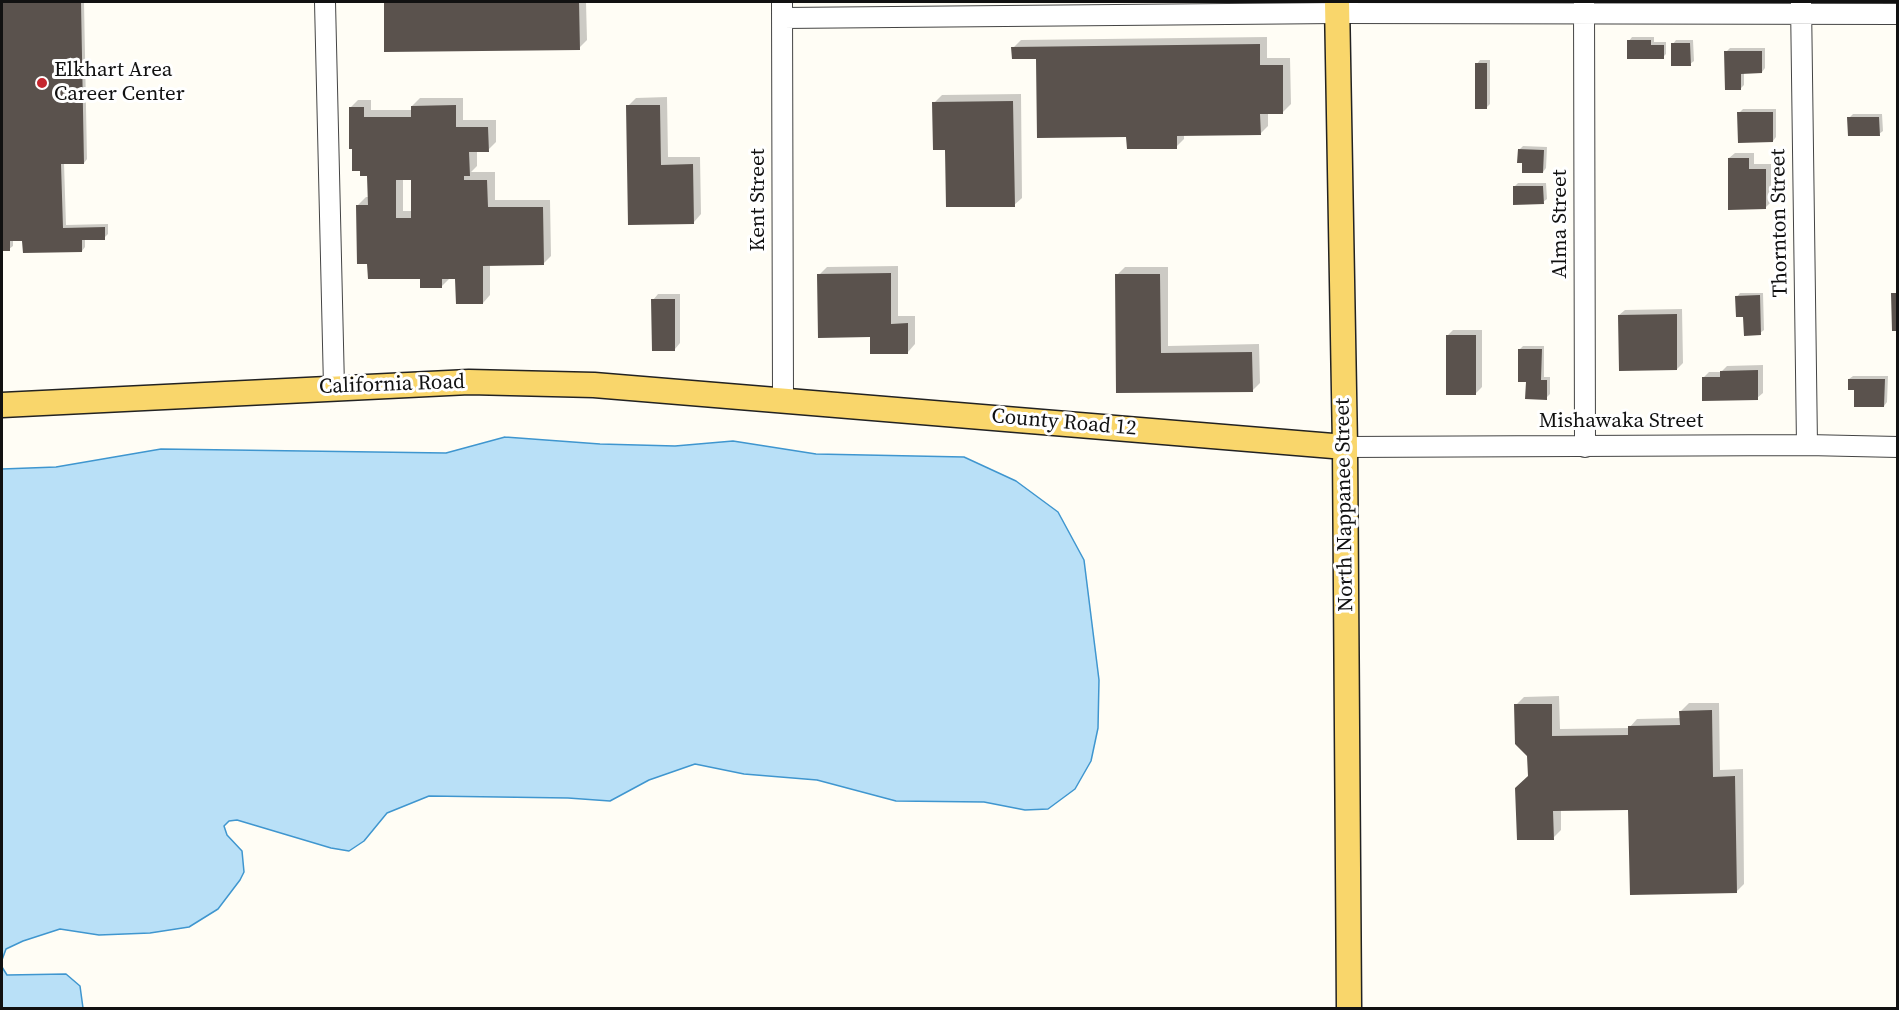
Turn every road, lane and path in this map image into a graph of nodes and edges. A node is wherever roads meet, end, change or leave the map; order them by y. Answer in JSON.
{"nodes":[{"id":1,"x":325,"y":2,"type":"edge"},
{"id":2,"x":1338,"y":7,"type":"edge"},
{"id":3,"x":1584,"y":8,"type":"edge"},
{"id":4,"x":1801,"y":8,"type":"edge"},
{"id":5,"x":782,"y":10,"type":"edge"},
{"id":6,"x":1898,"y":14,"type":"edge"},
{"id":7,"x":334,"y":387,"type":"junction"},
{"id":8,"x":783,"y":399,"type":"junction"},
{"id":9,"x":2,"y":405,"type":"edge"},
{"id":10,"x":1807,"y":445,"type":"junction"},
{"id":11,"x":1345,"y":447,"type":"junction"},
{"id":12,"x":1585,"y":447,"type":"junction"},
{"id":13,"x":1898,"y":447,"type":"edge"},
{"id":14,"x":1349,"y":1008,"type":"edge"}],
"edges":[{"from":1,"to":7,"type":"street"},
{"from":2,"to":3,"type":"street"},
{"from":2,"to":5,"type":"street"},
{"from":2,"to":11,"type":"main road","name":"North Nappanee Street"},
{"from":3,"to":4,"type":"street"},
{"from":3,"to":12,"type":"street","name":"Alma Street"},
{"from":4,"to":6,"type":"street"},
{"from":4,"to":10,"type":"street","name":"Thornton Street"},
{"from":5,"to":8,"type":"street","name":"Kent Street"},
{"from":7,"to":8,"type":"main road","name":"California Road"},
{"from":7,"to":9,"type":"main road","name":"California Road"},
{"from":8,"to":11,"type":"main road","name":"County Road 12"},
{"from":10,"to":12,"type":"street","name":"Mishawaka Street"},
{"from":10,"to":13,"type":"street","name":"Mishawaka Street"},
{"from":11,"to":12,"type":"street","name":"Mishawaka Street"},
{"from":11,"to":14,"type":"main road","name":"North Nappanee Street"}]}
